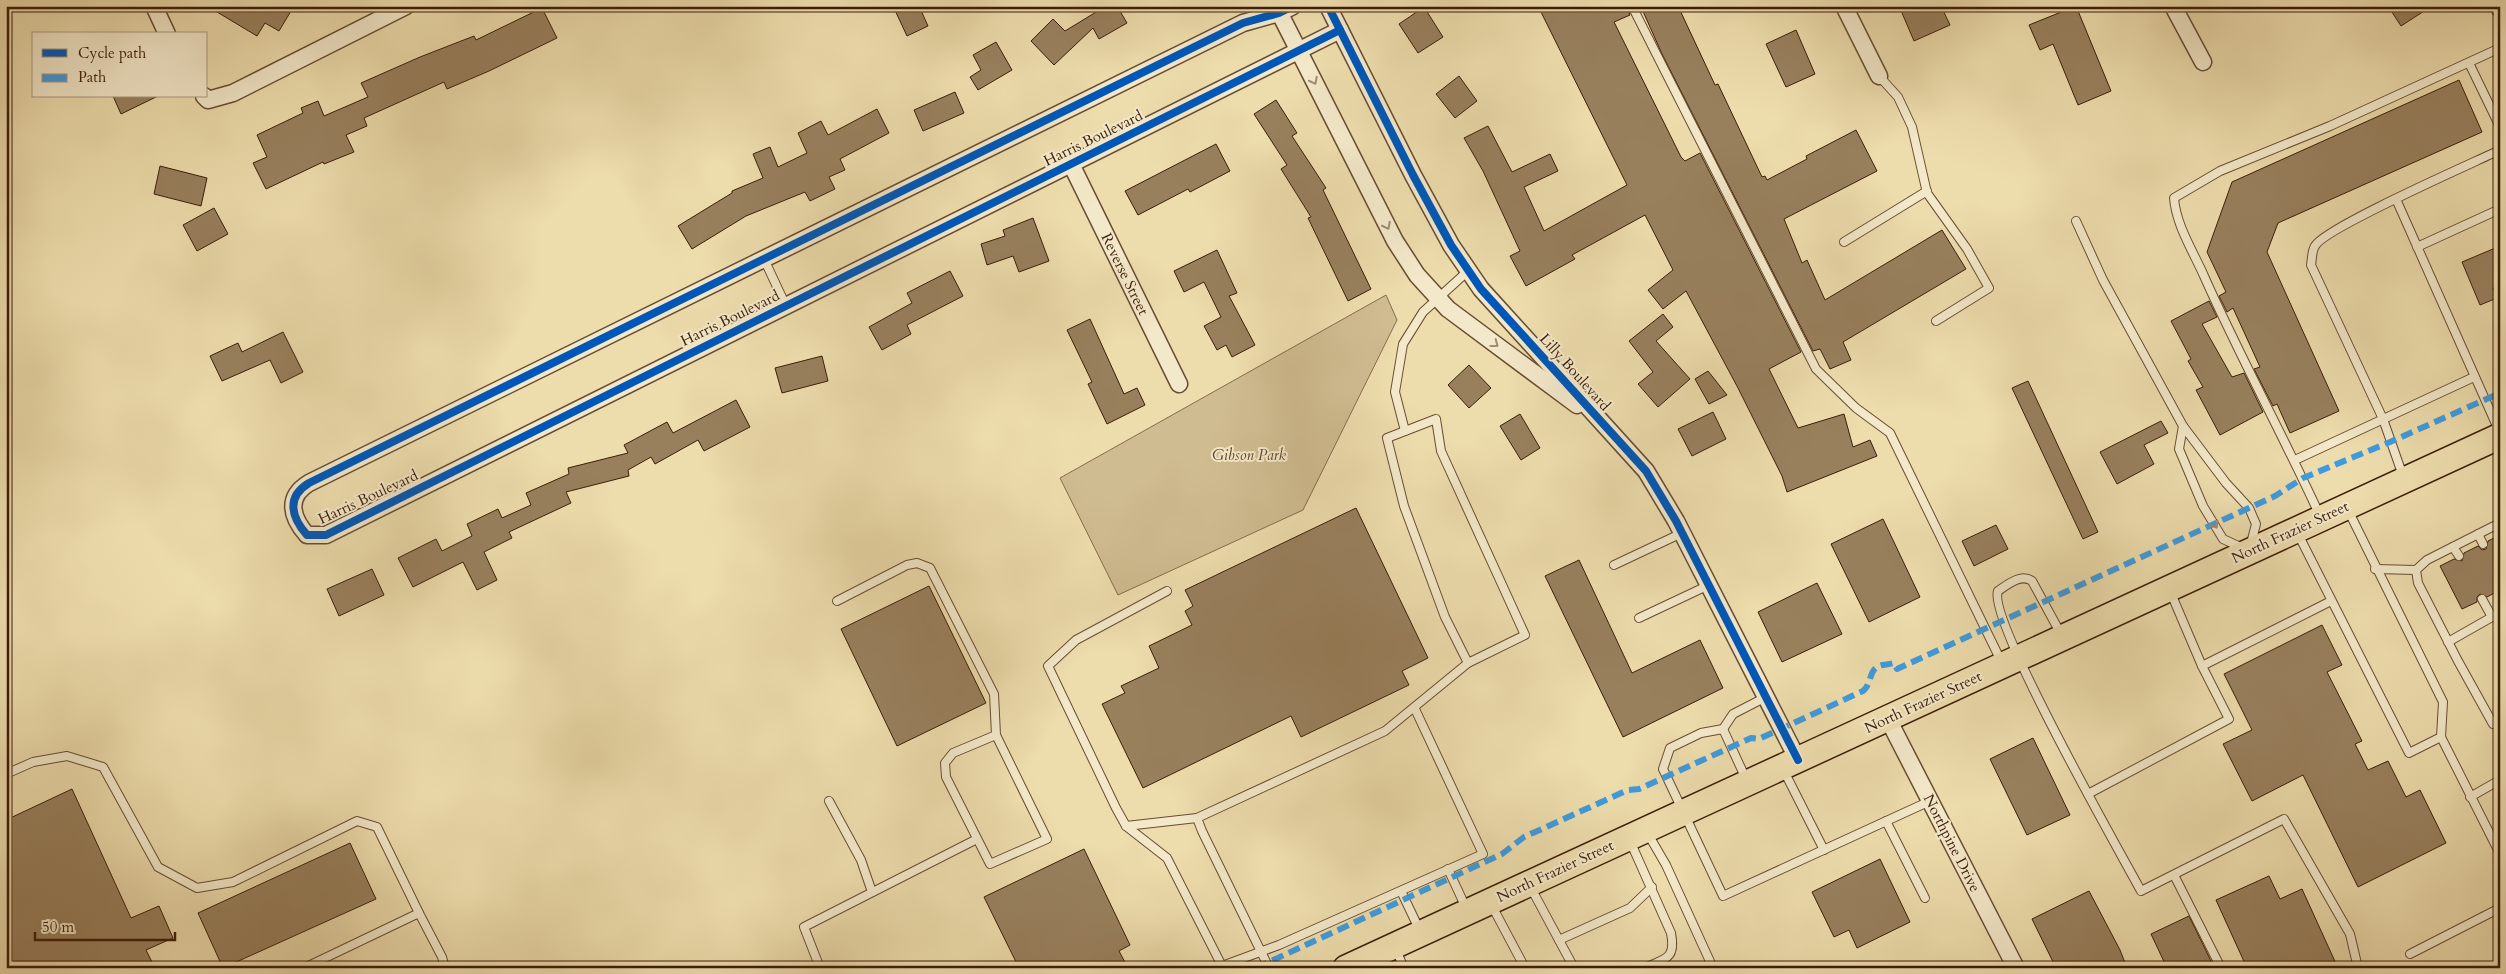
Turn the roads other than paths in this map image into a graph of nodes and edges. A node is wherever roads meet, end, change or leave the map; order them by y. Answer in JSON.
{"nodes":[{"id":1,"x":154,"y":6,"type":"edge"},
{"id":2,"x":406,"y":6,"type":"edge"},
{"id":3,"x":1328,"y":6,"type":"edge"},
{"id":4,"x":1632,"y":6,"type":"edge"},
{"id":5,"x":1844,"y":6,"type":"edge"},
{"id":6,"x":2174,"y":6,"type":"edge"},
{"id":7,"x":1283,"y":8,"type":"edge"},
{"id":8,"x":1340,"y":30,"type":"junction"},
{"id":9,"x":167,"y":32,"type":"edge"},
{"id":10,"x":2500,"y":48,"type":"edge"},
{"id":11,"x":1299,"y":51,"type":"junction"},
{"id":12,"x":2203,"y":62,"type":"dead end"},
{"id":13,"x":2469,"y":63,"type":"junction"},
{"id":14,"x":1879,"y":76,"type":"joint"},
{"id":15,"x":206,"y":98,"type":"edge"},
{"id":16,"x":2500,"y":127,"type":"edge"},
{"id":17,"x":2500,"y":150,"type":"edge"},
{"id":18,"x":1071,"y":164,"type":"junction"},
{"id":19,"x":1927,"y":191,"type":"junction"},
{"id":20,"x":2396,"y":199,"type":"junction"},
{"id":21,"x":2500,"y":209,"type":"edge"},
{"id":22,"x":2076,"y":221,"type":"dead end"},
{"id":23,"x":1844,"y":242,"type":"dead end"},
{"id":24,"x":2417,"y":247,"type":"junction"},
{"id":25,"x":764,"y":259,"type":"junction"},
{"id":26,"x":1469,"y":270,"type":"junction"},
{"id":27,"x":1437,"y":297,"type":"junction"},
{"id":28,"x":786,"y":306,"type":"junction"},
{"id":29,"x":1936,"y":321,"type":"dead end"},
{"id":30,"x":2474,"y":377,"type":"junction"},
{"id":31,"x":1179,"y":384,"type":"dead end"},
{"id":32,"x":2383,"y":419,"type":"junction"},
{"id":33,"x":1605,"y":426,"type":"junction"},
{"id":34,"x":2183,"y":426,"type":"junction"},
{"id":35,"x":1406,"y":430,"type":"junction"},
{"id":36,"x":2500,"y":434,"type":"edge"},
{"id":37,"x":2500,"y":446,"type":"edge"},
{"id":38,"x":2474,"y":447,"type":"junction"},
{"id":39,"x":2295,"y":460,"type":"junction"},
{"id":40,"x":2404,"y":478,"type":"junction"},
{"id":41,"x":2346,"y":506,"type":"junction"},
{"id":42,"x":2321,"y":518,"type":"junction"},
{"id":43,"x":2500,"y":524,"type":"edge"},
{"id":44,"x":2296,"y":529,"type":"junction"},
{"id":45,"x":1682,"y":533,"type":"junction"},
{"id":46,"x":2478,"y":534,"type":"junction"},
{"id":47,"x":2483,"y":544,"type":"dead end"},
{"id":48,"x":2453,"y":547,"type":"junction"},
{"id":49,"x":2248,"y":551,"type":"junction"},
{"id":50,"x":2459,"y":556,"type":"dead end"},
{"id":51,"x":1614,"y":565,"type":"dead end"},
{"id":52,"x":2375,"y":569,"type":"junction"},
{"id":53,"x":2416,"y":570,"type":"junction"},
{"id":54,"x":1709,"y":585,"type":"junction"},
{"id":55,"x":2169,"y":588,"type":"junction"},
{"id":56,"x":1167,"y":592,"type":"dead end"},
{"id":57,"x":2482,"y":599,"type":"dead end"},
{"id":58,"x":837,"y":601,"type":"dead end"},
{"id":59,"x":2331,"y":601,"type":"junction"},
{"id":60,"x":2496,"y":615,"type":"edge"},
{"id":61,"x":1639,"y":618,"type":"dead end"},
{"id":62,"x":2063,"y":637,"type":"junction"},
{"id":63,"x":2448,"y":642,"type":"junction"},
{"id":64,"x":2011,"y":661,"type":"junction"},
{"id":65,"x":1468,"y":663,"type":"junction"},
{"id":66,"x":2202,"y":666,"type":"junction"},
{"id":67,"x":1766,"y":697,"type":"junction"},
{"id":68,"x":1415,"y":709,"type":"junction"},
{"id":69,"x":1888,"y":719,"type":"junction"},
{"id":70,"x":2500,"y":723,"type":"edge"},
{"id":71,"x":1723,"y":729,"type":"junction"},
{"id":72,"x":996,"y":735,"type":"junction"},
{"id":73,"x":2441,"y":737,"type":"junction"},
{"id":74,"x":1790,"y":763,"type":"junction"},
{"id":75,"x":6,"y":774,"type":"edge"},
{"id":76,"x":2500,"y":780,"type":"edge"},
{"id":77,"x":1748,"y":783,"type":"junction"},
{"id":78,"x":2088,"y":794,"type":"junction"},
{"id":79,"x":2470,"y":797,"type":"junction"},
{"id":80,"x":829,"y":801,"type":"dead end"},
{"id":81,"x":1930,"y":801,"type":"junction"},
{"id":82,"x":1684,"y":812,"type":"junction"},
{"id":83,"x":1198,"y":818,"type":"junction"},
{"id":84,"x":1886,"y":821,"type":"junction"},
{"id":85,"x":1126,"y":826,"type":"junction"},
{"id":86,"x":1637,"y":834,"type":"junction"},
{"id":87,"x":977,"y":839,"type":"junction"},
{"id":88,"x":1824,"y":850,"type":"junction"},
{"id":89,"x":2500,"y":854,"type":"edge"},
{"id":90,"x":1448,"y":869,"type":"junction"},
{"id":91,"x":2174,"y":875,"type":"junction"},
{"id":92,"x":1529,"y":884,"type":"junction"},
{"id":93,"x":1652,"y":887,"type":"junction"},
{"id":94,"x":1401,"y":890,"type":"junction"},
{"id":95,"x":872,"y":892,"type":"junction"},
{"id":96,"x":1925,"y":898,"type":"dead end"},
{"id":97,"x":1479,"y":907,"type":"junction"},
{"id":98,"x":2500,"y":908,"type":"edge"},
{"id":99,"x":419,"y":913,"type":"junction"},
{"id":100,"x":1421,"y":933,"type":"junction"},
{"id":101,"x":1559,"y":940,"type":"junction"},
{"id":102,"x":1394,"y":946,"type":"junction"},
{"id":103,"x":1261,"y":951,"type":"junction"},
{"id":104,"x":2410,"y":954,"type":"dead end"},
{"id":105,"x":1222,"y":967,"type":"edge"},
{"id":106,"x":304,"y":968,"type":"edge"},
{"id":107,"x":444,"y":968,"type":"edge"},
{"id":108,"x":820,"y":968,"type":"edge"},
{"id":109,"x":1269,"y":968,"type":"edge"},
{"id":110,"x":1346,"y":968,"type":"edge"},
{"id":111,"x":1404,"y":968,"type":"edge"},
{"id":112,"x":1525,"y":968,"type":"edge"},
{"id":113,"x":1574,"y":968,"type":"edge"},
{"id":114,"x":1644,"y":968,"type":"edge"},
{"id":115,"x":1714,"y":968,"type":"edge"},
{"id":116,"x":2016,"y":968,"type":"edge"},
{"id":117,"x":2221,"y":968,"type":"edge"},
{"id":118,"x":2358,"y":968,"type":"edge"}],
"edges":[{"from":1,"to":9,"type":"street"},
{"from":2,"to":15,"type":"street"},
{"from":3,"to":8,"type":"street","name":"Lilly Boulevard"},
{"from":4,"to":64,"type":"lane"},
{"from":5,"to":14,"type":"street"},
{"from":6,"to":12,"type":"street"},
{"from":7,"to":11,"type":"street","name":"Lilly Boulevard"},
{"from":7,"to":25,"type":"street","name":"Harris Boulevard"},
{"from":8,"to":11,"type":"street","name":"Harris Boulevard"},
{"from":8,"to":26,"type":"street","name":"Lilly Boulevard"},
{"from":10,"to":13,"type":"lane"},
{"from":11,"to":18,"type":"street","name":"Harris Boulevard"},
{"from":11,"to":27,"type":"street","name":"Lilly Boulevard","one_way":true},
{"from":13,"to":16,"type":"lane"},
{"from":13,"to":39,"type":"lane"},
{"from":14,"to":19,"type":"lane"},
{"from":17,"to":20,"type":"lane"},
{"from":18,"to":28,"type":"street","name":"Harris Boulevard"},
{"from":18,"to":31,"type":"street","name":"Reverse Street"},
{"from":19,"to":23,"type":"lane"},
{"from":19,"to":29,"type":"lane"},
{"from":20,"to":24,"type":"lane"},
{"from":20,"to":32,"type":"lane"},
{"from":21,"to":24,"type":"lane"},
{"from":22,"to":34,"type":"lane"},
{"from":24,"to":30,"type":"lane"},
{"from":25,"to":28,"type":"lane"},
{"from":25,"to":28,"type":"street","name":"Harris Boulevard"},
{"from":26,"to":27,"type":"lane"},
{"from":26,"to":33,"type":"street","name":"Lilly Boulevard"},
{"from":27,"to":33,"type":"street","name":"Lilly Boulevard","one_way":true},
{"from":27,"to":35,"type":"lane"},
{"from":30,"to":32,"type":"lane"},
{"from":30,"to":36,"type":"lane"},
{"from":32,"to":39,"type":"lane"},
{"from":32,"to":40,"type":"lane"},
{"from":33,"to":45,"type":"street","name":"Lilly Boulevard"},
{"from":34,"to":49,"type":"lane","one_way":true},
{"from":34,"to":49,"type":"lane"},
{"from":35,"to":65,"type":"lane"},
{"from":35,"to":65,"type":"lane"},
{"from":36,"to":38,"type":"main road","name":"North Frazier Street"},
{"from":37,"to":38,"type":"main road"},
{"from":38,"to":40,"type":"main road","name":"North Frazier Street"},
{"from":39,"to":42,"type":"lane"},
{"from":40,"to":41,"type":"main road","name":"North Frazier Street"},
{"from":41,"to":42,"type":"main road","name":"North Frazier Street"},
{"from":41,"to":52,"type":"lane"},
{"from":42,"to":44,"type":"main road","name":"North Frazier Street"},
{"from":43,"to":46,"type":"lane"},
{"from":44,"to":49,"type":"main road","name":"North Frazier Street"},
{"from":44,"to":59,"type":"lane"},
{"from":45,"to":51,"type":"lane"},
{"from":45,"to":54,"type":"street","name":"Lilly Boulevard"},
{"from":46,"to":47,"type":"lane"},
{"from":46,"to":48,"type":"lane"},
{"from":48,"to":50,"type":"lane"},
{"from":48,"to":53,"type":"lane"},
{"from":49,"to":55,"type":"main road","name":"North Frazier Street"},
{"from":52,"to":53,"type":"lane"},
{"from":52,"to":73,"type":"lane"},
{"from":53,"to":63,"type":"lane"},
{"from":54,"to":61,"type":"lane"},
{"from":54,"to":67,"type":"street","name":"Lilly Boulevard"},
{"from":55,"to":62,"type":"main road","name":"North Frazier Street"},
{"from":55,"to":66,"type":"lane"},
{"from":56,"to":85,"type":"lane"},
{"from":57,"to":60,"type":"lane"},
{"from":58,"to":72,"type":"lane"},
{"from":59,"to":66,"type":"lane"},
{"from":59,"to":73,"type":"lane"},
{"from":60,"to":63,"type":"lane"},
{"from":62,"to":64,"type":"main road","name":"North Frazier Street"},
{"from":62,"to":64,"type":"lane"},
{"from":63,"to":70,"type":"lane"},
{"from":64,"to":69,"type":"main road","name":"North Frazier Street"},
{"from":64,"to":78,"type":"lane"},
{"from":65,"to":68,"type":"lane"},
{"from":66,"to":78,"type":"lane"},
{"from":67,"to":71,"type":"lane"},
{"from":67,"to":74,"type":"street","name":"Lilly Boulevard"},
{"from":68,"to":83,"type":"lane"},
{"from":68,"to":90,"type":"lane"},
{"from":69,"to":74,"type":"main road","name":"North Frazier Street"},
{"from":69,"to":81,"type":"street","name":"Northpine Drive"},
{"from":71,"to":77,"type":"lane"},
{"from":71,"to":82,"type":"lane"},
{"from":72,"to":87,"type":"lane"},
{"from":72,"to":87,"type":"lane"},
{"from":73,"to":79,"type":"lane"},
{"from":74,"to":77,"type":"main road","name":"North Frazier Street"},
{"from":74,"to":88,"type":"lane"},
{"from":75,"to":99,"type":"lane"},
{"from":76,"to":79,"type":"lane"},
{"from":77,"to":82,"type":"main road","name":"North Frazier Street"},
{"from":78,"to":91,"type":"lane"},
{"from":79,"to":89,"type":"lane"},
{"from":80,"to":95,"type":"lane"},
{"from":81,"to":84,"type":"lane"},
{"from":81,"to":116,"type":"street","name":"Northpine Drive"},
{"from":82,"to":86,"type":"main road","name":"North Frazier Street"},
{"from":82,"to":88,"type":"lane"},
{"from":83,"to":85,"type":"lane"},
{"from":83,"to":103,"type":"lane"},
{"from":84,"to":88,"type":"lane"},
{"from":84,"to":96,"type":"lane"},
{"from":85,"to":105,"type":"lane"},
{"from":86,"to":92,"type":"main road","name":"North Frazier Street"},
{"from":86,"to":93,"type":"lane"},
{"from":86,"to":115,"type":"lane"},
{"from":87,"to":95,"type":"lane"},
{"from":90,"to":94,"type":"lane"},
{"from":90,"to":97,"type":"lane"},
{"from":91,"to":117,"type":"lane"},
{"from":91,"to":118,"type":"lane"},
{"from":92,"to":97,"type":"main road","name":"North Frazier Street"},
{"from":92,"to":101,"type":"lane"},
{"from":93,"to":101,"type":"lane"},
{"from":93,"to":114,"type":"lane"},
{"from":94,"to":100,"type":"lane"},
{"from":94,"to":103,"type":"lane"},
{"from":95,"to":108,"type":"lane"},
{"from":97,"to":100,"type":"main road","name":"North Frazier Street"},
{"from":97,"to":112,"type":"lane"},
{"from":98,"to":104,"type":"lane"},
{"from":99,"to":106,"type":"lane"},
{"from":99,"to":107,"type":"lane"},
{"from":100,"to":102,"type":"main road","name":"North Frazier Street"},
{"from":101,"to":113,"type":"lane"},
{"from":102,"to":110,"type":"main road","name":"North Frazier Street"},
{"from":102,"to":111,"type":"lane"},
{"from":103,"to":105,"type":"lane"},
{"from":103,"to":109,"type":"lane"}]}
